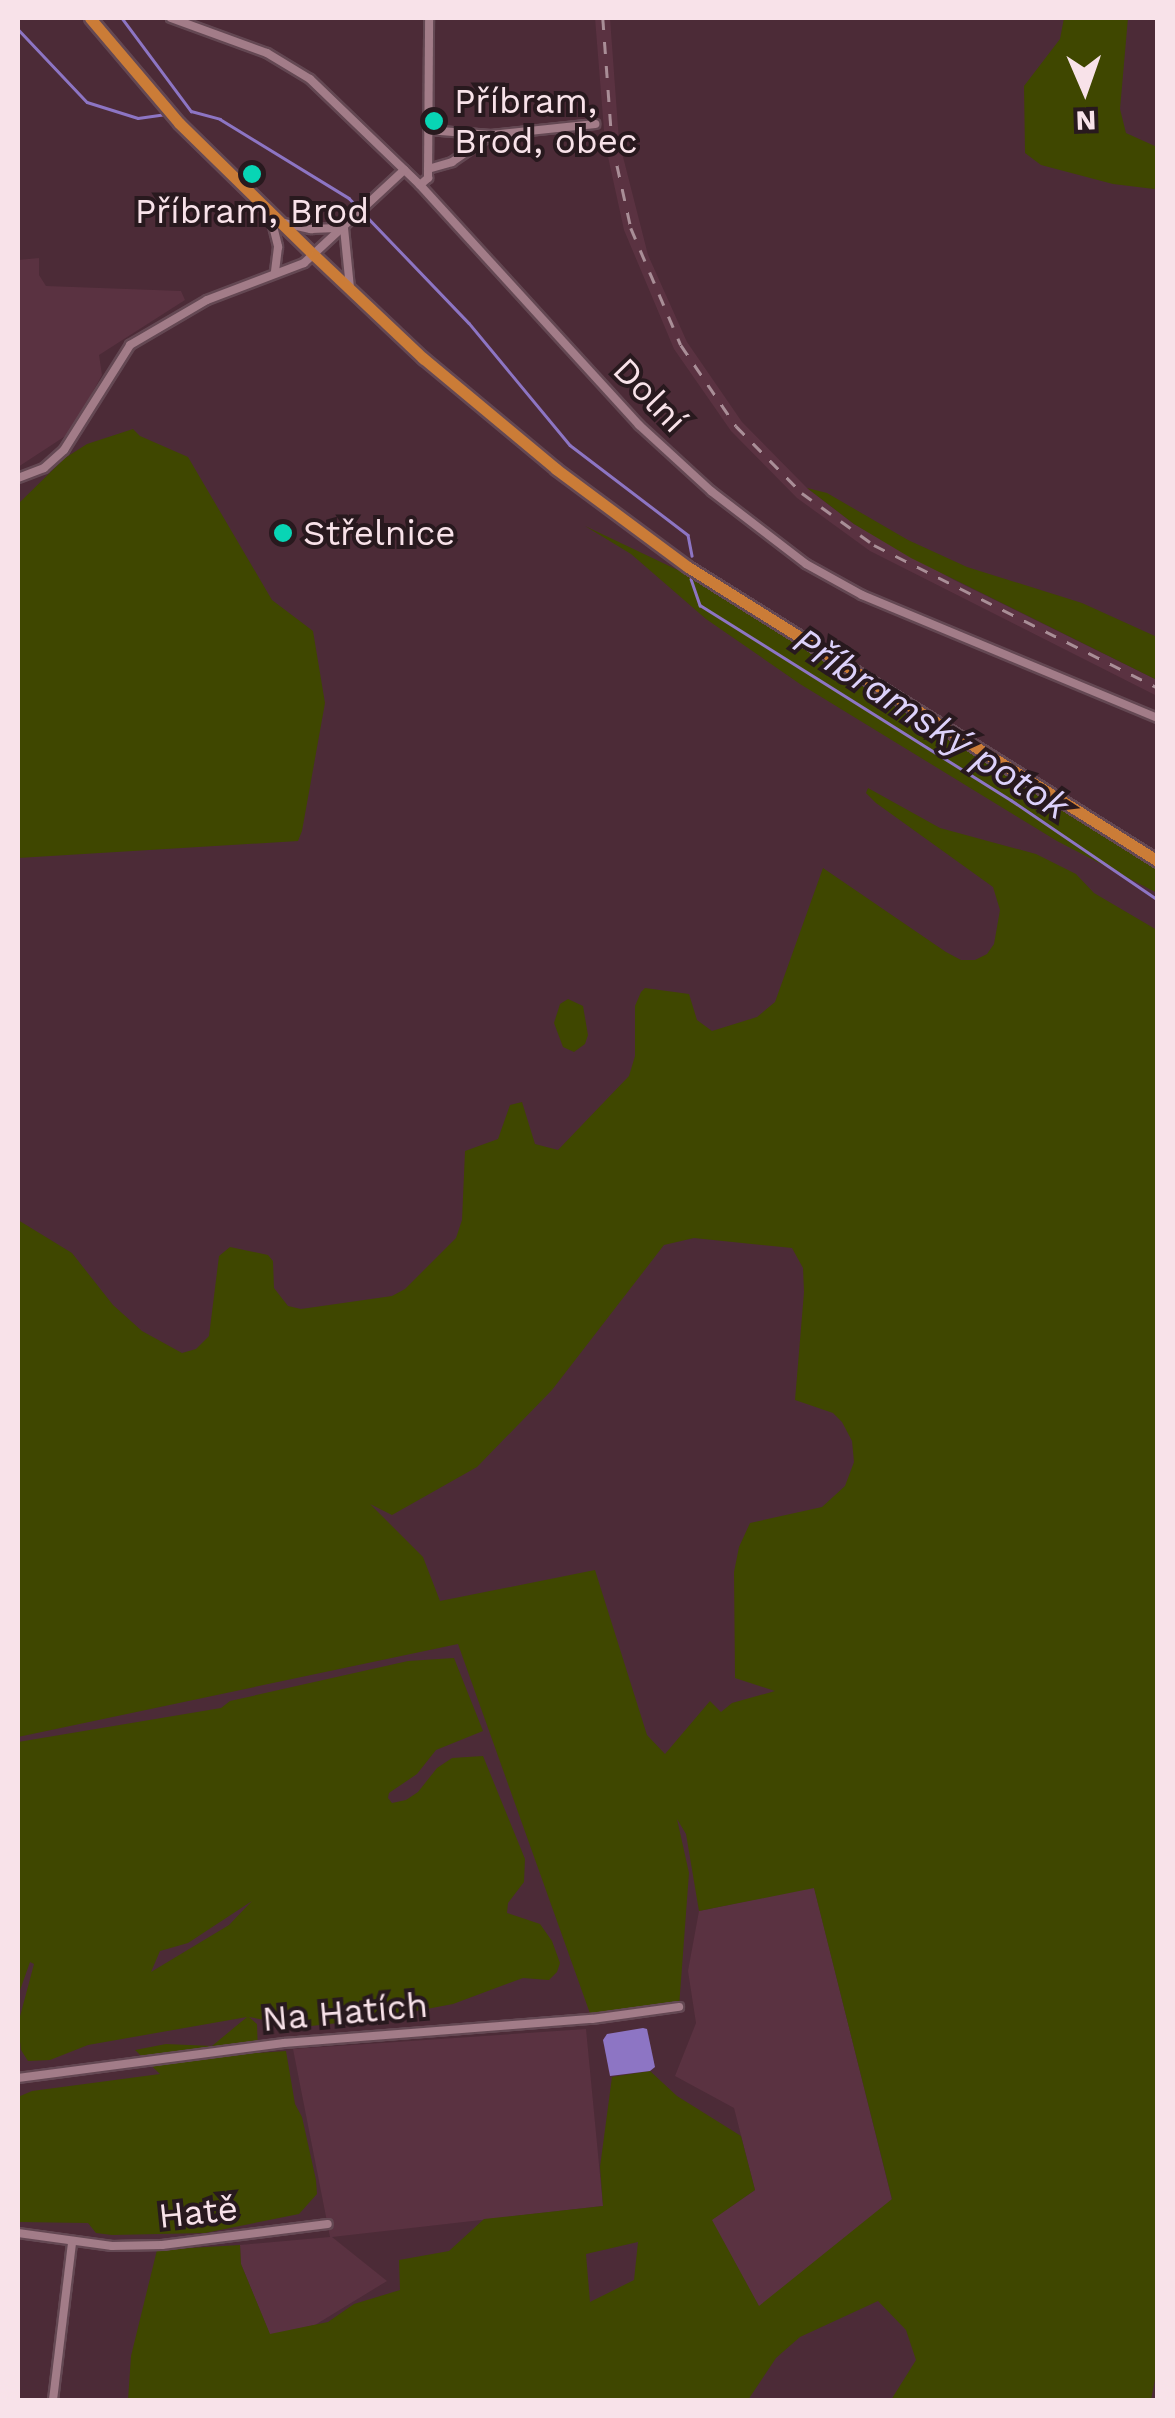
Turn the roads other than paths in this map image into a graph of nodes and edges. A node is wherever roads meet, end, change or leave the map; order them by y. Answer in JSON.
{"nodes":[{"id":1,"x":90,"y":18,"type":"edge"},
{"id":2,"x":170,"y":18,"type":"edge"},
{"id":3,"x":429,"y":18,"type":"edge"},
{"id":4,"x":595,"y":124,"type":"dead end"},
{"id":5,"x":428,"y":130,"type":"junction"},
{"id":6,"x":491,"y":136,"type":"junction"},
{"id":7,"x":428,"y":169,"type":"junction"},
{"id":8,"x":404,"y":170,"type":"junction"},
{"id":9,"x":420,"y":186,"type":"junction"},
{"id":10,"x":269,"y":211,"type":"junction"},
{"id":11,"x":281,"y":222,"type":"junction"},
{"id":12,"x":344,"y":228,"type":"junction"},
{"id":13,"x":314,"y":256,"type":"junction"},
{"id":14,"x":274,"y":273,"type":"junction"},
{"id":15,"x":350,"y":288,"type":"junction"},
{"id":16,"x":18,"y":478,"type":"edge"},
{"id":17,"x":1158,"y":718,"type":"edge"},
{"id":18,"x":1158,"y":860,"type":"edge"},
{"id":19,"x":679,"y":2007,"type":"dead end"},
{"id":20,"x":18,"y":2078,"type":"edge"},
{"id":21,"x":328,"y":2224,"type":"dead end"},
{"id":22,"x":18,"y":2233,"type":"edge"},
{"id":23,"x":72,"y":2242,"type":"junction"},
{"id":24,"x":53,"y":2400,"type":"edge"}],
"edges":[{"from":1,"to":10,"type":"main road"},
{"from":2,"to":8,"type":"street","name":"Dolní"},
{"from":3,"to":5,"type":"street"},
{"from":4,"to":6,"type":"street"},
{"from":5,"to":6,"type":"street"},
{"from":5,"to":7,"type":"street"},
{"from":6,"to":7,"type":"street"},
{"from":7,"to":9,"type":"street"},
{"from":8,"to":9,"type":"street","name":"Dolní"},
{"from":8,"to":12,"type":"street"},
{"from":9,"to":17,"type":"street","name":"Dolní"},
{"from":10,"to":11,"type":"main road"},
{"from":10,"to":14,"type":"street"},
{"from":11,"to":12,"type":"street"},
{"from":11,"to":13,"type":"main road"},
{"from":12,"to":13,"type":"street"},
{"from":12,"to":15,"type":"street"},
{"from":13,"to":14,"type":"street"},
{"from":13,"to":15,"type":"main road"},
{"from":14,"to":16,"type":"street"},
{"from":15,"to":18,"type":"main road"},
{"from":19,"to":20,"type":"street","name":"Na Hatích"},
{"from":21,"to":23,"type":"street","name":"Hatě"},
{"from":22,"to":23,"type":"street","name":"Hatě"},
{"from":23,"to":24,"type":"street"}]}
